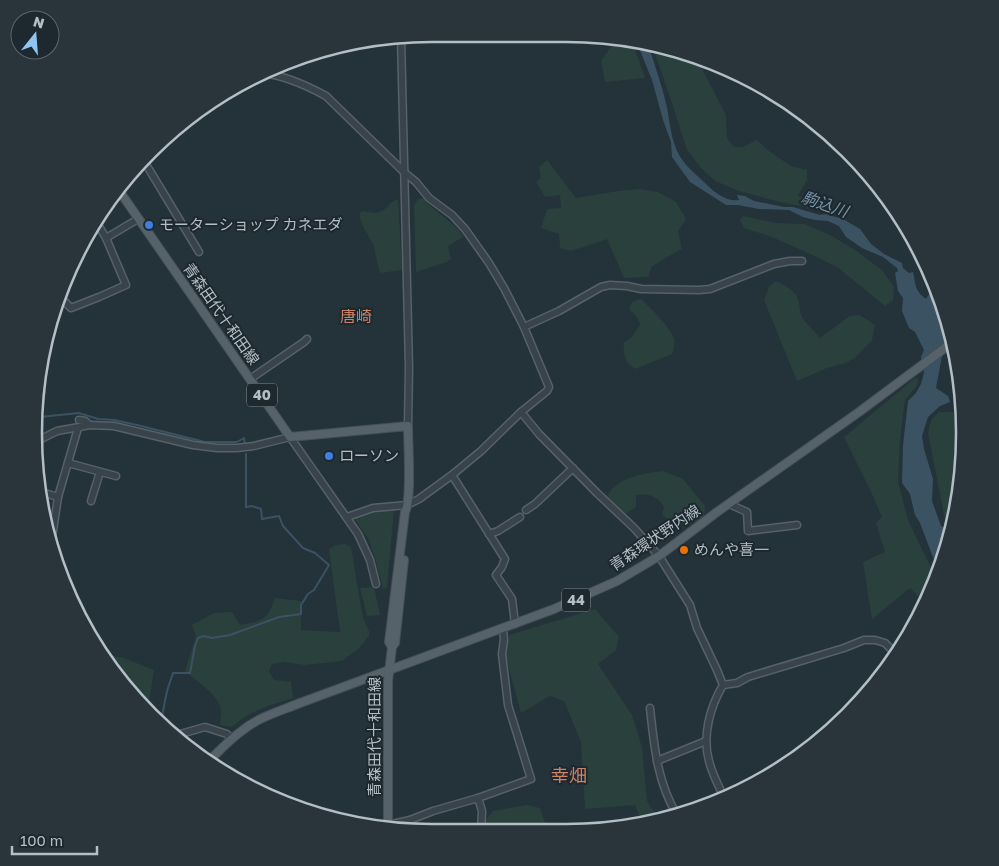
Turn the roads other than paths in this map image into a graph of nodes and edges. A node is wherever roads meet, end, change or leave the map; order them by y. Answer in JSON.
{"nodes":[{"id":1,"x":401,"y":44,"type":"edge"},
{"id":2,"x":275,"y":76,"type":"edge"},
{"id":3,"x":148,"y":167,"type":"edge"},
{"id":4,"x":405,"y":173,"type":"junction"},
{"id":5,"x":122,"y":196,"type":"edge"},
{"id":6,"x":138,"y":219,"type":"junction"},
{"id":7,"x":100,"y":229,"type":"edge"},
{"id":8,"x":106,"y":238,"type":"junction"},
{"id":9,"x":199,"y":252,"type":"dead end"},
{"id":10,"x":802,"y":261,"type":"dead end"},
{"id":11,"x":65,"y":302,"type":"edge"},
{"id":12,"x":524,"y":327,"type":"junction"},
{"id":13,"x":307,"y":338,"type":"dead end"},
{"id":14,"x":947,"y":347,"type":"edge"},
{"id":15,"x":250,"y":379,"type":"junction"},
{"id":16,"x":521,"y":412,"type":"junction"},
{"id":17,"x":79,"y":425,"type":"junction"},
{"id":18,"x":408,"y":426,"type":"junction"},
{"id":19,"x":290,"y":437,"type":"junction"},
{"id":20,"x":42,"y":438,"type":"edge"},
{"id":21,"x":68,"y":464,"type":"junction"},
{"id":22,"x":573,"y":468,"type":"junction"},
{"id":23,"x":100,"y":472,"type":"junction"},
{"id":24,"x":452,"y":475,"type":"junction"},
{"id":25,"x":116,"y":476,"type":"dead end"},
{"id":26,"x":48,"y":494,"type":"edge"},
{"id":27,"x":58,"y":497,"type":"junction"},
{"id":28,"x":91,"y":501,"type":"dead end"},
{"id":29,"x":729,"y":504,"type":"junction"},
{"id":30,"x":407,"y":507,"type":"junction"},
{"id":31,"x":526,"y":510,"type":"dead end"},
{"id":32,"x":520,"y":517,"type":"dead end"},
{"id":33,"x":346,"y":518,"type":"junction"},
{"id":34,"x":54,"y":525,"type":"edge"},
{"id":35,"x":797,"y":525,"type":"dead end"},
{"id":36,"x":489,"y":534,"type":"junction"},
{"id":37,"x":658,"y":556,"type":"junction"},
{"id":38,"x":376,"y":584,"type":"dead end"},
{"id":39,"x":515,"y":624,"type":"junction"},
{"id":40,"x":503,"y":628,"type":"junction"},
{"id":41,"x":891,"y":649,"type":"edge"},
{"id":42,"x":389,"y":670,"type":"junction"},
{"id":43,"x":723,"y":685,"type":"junction"},
{"id":44,"x":650,"y":708,"type":"dead end"},
{"id":45,"x":183,"y":733,"type":"edge"},
{"id":46,"x":231,"y":740,"type":"junction"},
{"id":47,"x":706,"y":741,"type":"junction"},
{"id":48,"x":214,"y":756,"type":"edge"},
{"id":49,"x":656,"y":761,"type":"junction"},
{"id":50,"x":721,"y":791,"type":"edge"},
{"id":51,"x":478,"y":798,"type":"junction"},
{"id":52,"x":673,"y":808,"type":"edge"},
{"id":53,"x":388,"y":821,"type":"edge"},
{"id":54,"x":402,"y":822,"type":"edge"},
{"id":55,"x":481,"y":824,"type":"edge"}],
"edges":[{"from":1,"to":4,"type":"street"},
{"from":2,"to":4,"type":"street"},
{"from":3,"to":9,"type":"street"},
{"from":4,"to":12,"type":"street"},
{"from":4,"to":18,"type":"street"},
{"from":5,"to":6,"type":"main road","name":"青森田代十和田線","number":"40"},
{"from":6,"to":8,"type":"street"},
{"from":6,"to":15,"type":"main road","name":"青森田代十和田線","number":"40"},
{"from":7,"to":8,"type":"street"},
{"from":8,"to":11,"type":"street"},
{"from":10,"to":12,"type":"street"},
{"from":12,"to":16,"type":"street"},
{"from":13,"to":15,"type":"street"},
{"from":14,"to":29,"type":"main road","name":"青森環状野内線","number":"44"},
{"from":15,"to":19,"type":"main road","name":"青森田代十和田線","number":"40"},
{"from":16,"to":22,"type":"street"},
{"from":16,"to":24,"type":"street"},
{"from":17,"to":19,"type":"street"},
{"from":17,"to":20,"type":"street"},
{"from":17,"to":21,"type":"street"},
{"from":18,"to":19,"type":"main road"},
{"from":18,"to":30,"type":"main road","name":"青森田代十和田線"},
{"from":19,"to":33,"type":"street"},
{"from":21,"to":23,"type":"street"},
{"from":21,"to":27,"type":"street"},
{"from":22,"to":31,"type":"street"},
{"from":22,"to":37,"type":"street"},
{"from":23,"to":25,"type":"street"},
{"from":23,"to":28,"type":"street"},
{"from":24,"to":30,"type":"street"},
{"from":24,"to":36,"type":"street"},
{"from":26,"to":27,"type":"street"},
{"from":27,"to":34,"type":"street"},
{"from":29,"to":35,"type":"street"},
{"from":29,"to":37,"type":"main road","name":"青森環状野内線","number":"44"},
{"from":30,"to":33,"type":"street"},
{"from":30,"to":42,"type":"main road","name":"青森田代十和田線"},
{"from":32,"to":36,"type":"street"},
{"from":33,"to":38,"type":"street"},
{"from":36,"to":39,"type":"street"},
{"from":37,"to":39,"type":"main road","name":"青森環状野内線","number":"44"},
{"from":37,"to":43,"type":"street"},
{"from":39,"to":40,"type":"main road","name":"青森環状野内線","number":"44"},
{"from":40,"to":42,"type":"main road","name":"青森環状野内線","number":"44"},
{"from":40,"to":51,"type":"street"},
{"from":41,"to":43,"type":"street"},
{"from":42,"to":46,"type":"main road","name":"青森環状野内線","number":"44"},
{"from":42,"to":53,"type":"main road","name":"青森田代十和田線"},
{"from":43,"to":47,"type":"street"},
{"from":44,"to":49,"type":"street"},
{"from":45,"to":46,"type":"street"},
{"from":46,"to":48,"type":"main road","name":"青森環状野内線","number":"44"},
{"from":47,"to":49,"type":"street"},
{"from":47,"to":50,"type":"street"},
{"from":49,"to":52,"type":"street"},
{"from":51,"to":54,"type":"street"},
{"from":51,"to":55,"type":"street"}]}
